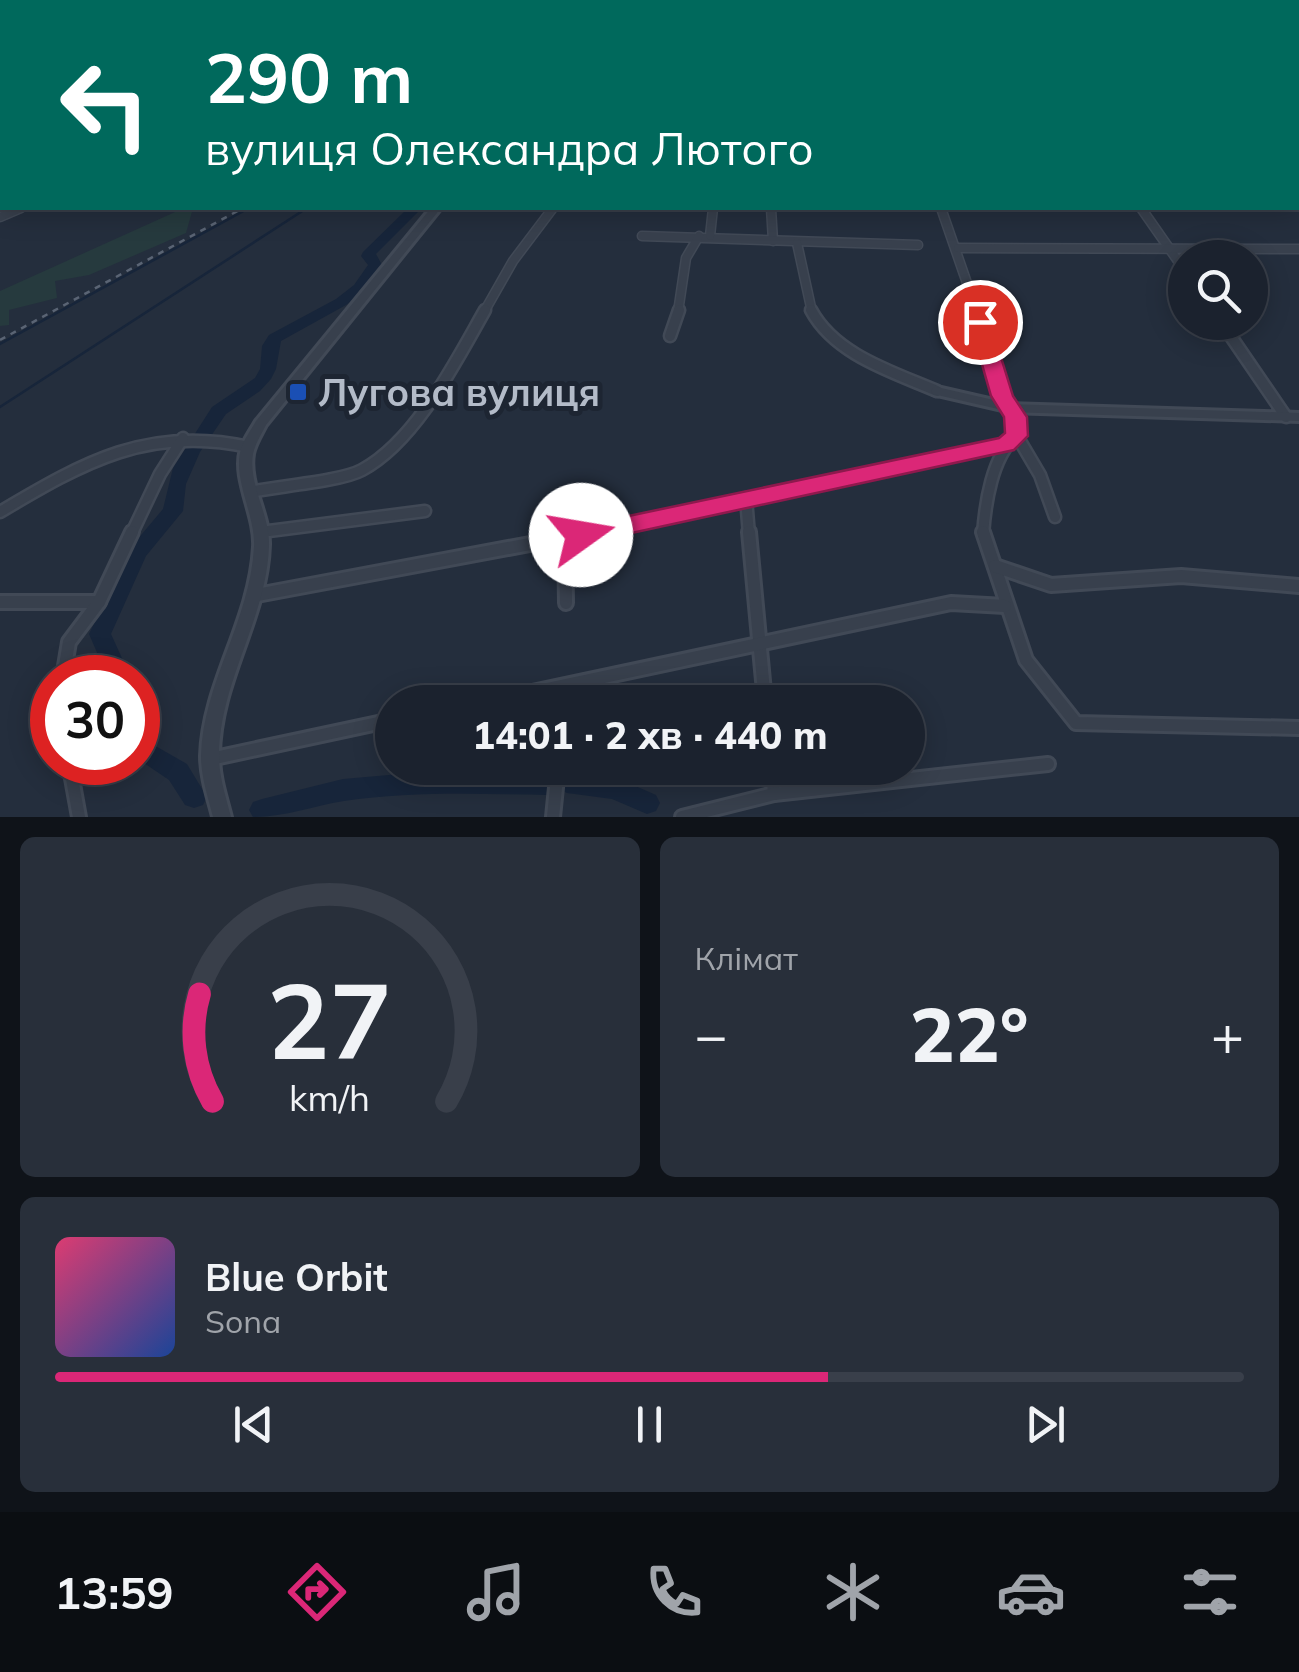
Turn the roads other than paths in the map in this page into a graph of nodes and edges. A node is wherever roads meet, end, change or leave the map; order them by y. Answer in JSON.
{"nodes":[{"id":1,"x":434,"y":210,"type":"edge"},
{"id":2,"x":552,"y":210,"type":"edge"},
{"id":3,"x":713,"y":210,"type":"edge"},
{"id":4,"x":772,"y":210,"type":"edge"},
{"id":5,"x":942,"y":210,"type":"edge"},
{"id":6,"x":1142,"y":210,"type":"edge"},
{"id":7,"x":642,"y":236,"type":"dead end"},
{"id":8,"x":704,"y":236,"type":"junction"},
{"id":9,"x":774,"y":241,"type":"junction"},
{"id":10,"x":796,"y":242,"type":"junction"},
{"id":11,"x":918,"y":245,"type":"dead end"},
{"id":12,"x":1168,"y":246,"type":"edge"},
{"id":13,"x":958,"y":248,"type":"junction"},
{"id":14,"x":1168,"y":249,"type":"edge"},
{"id":15,"x":1268,"y":250,"type":"edge"},
{"id":16,"x":1299,"y":250,"type":"edge"},
{"id":17,"x":670,"y":336,"type":"dead end"},
{"id":18,"x":1235,"y":340,"type":"edge"},
{"id":19,"x":937,"y":392,"type":"joint"},
{"id":20,"x":1012,"y":408,"type":"junction"},
{"id":21,"x":1293,"y":417,"type":"edge"},
{"id":22,"x":183,"y":438,"type":"junction"},
{"id":23,"x":1011,"y":440,"type":"junction"},
{"id":24,"x":249,"y":447,"type":"junction"},
{"id":25,"x":255,"y":492,"type":"junction"},
{"id":26,"x":568,"y":493,"type":"dead end"},
{"id":27,"x":746,"y":498,"type":"junction"},
{"id":28,"x":425,"y":511,"type":"dead end"},
{"id":29,"x":0,"y":512,"type":"edge"},
{"id":30,"x":1055,"y":517,"type":"dead end"},
{"id":31,"x":261,"y":532,"type":"junction"},
{"id":32,"x":581,"y":535,"type":"junction"},
{"id":33,"x":565,"y":538,"type":"junction"},
{"id":34,"x":995,"y":566,"type":"junction"},
{"id":35,"x":1299,"y":586,"type":"edge"},
{"id":36,"x":257,"y":595,"type":"junction"},
{"id":37,"x":0,"y":602,"type":"edge"},
{"id":38,"x":99,"y":602,"type":"junction"},
{"id":39,"x":566,"y":602,"type":"dead end"},
{"id":40,"x":1005,"y":606,"type":"junction"},
{"id":41,"x":760,"y":643,"type":"junction"},
{"id":42,"x":67,"y":655,"type":"edge"},
{"id":43,"x":602,"y":685,"type":"edge"},
{"id":44,"x":764,"y":685,"type":"edge"},
{"id":45,"x":375,"y":724,"type":"edge"},
{"id":46,"x":1299,"y":728,"type":"edge"},
{"id":47,"x":210,"y":759,"type":"junction"},
{"id":48,"x":1048,"y":764,"type":"dead end"},
{"id":49,"x":73,"y":785,"type":"edge"},
{"id":50,"x":557,"y":785,"type":"edge"},
{"id":51,"x":773,"y":785,"type":"edge"},
{"id":52,"x":774,"y":794,"type":"junction"},
{"id":53,"x":79,"y":817,"type":"edge"},
{"id":54,"x":222,"y":817,"type":"edge"},
{"id":55,"x":554,"y":817,"type":"edge"},
{"id":56,"x":682,"y":817,"type":"edge"}],
"edges":[{"from":1,"to":24,"type":"street"},
{"from":2,"to":25,"type":"street"},
{"from":3,"to":8,"type":"street"},
{"from":4,"to":9,"type":"street"},
{"from":5,"to":13,"type":"street"},
{"from":6,"to":12,"type":"street"},
{"from":7,"to":8,"type":"street"},
{"from":8,"to":9,"type":"street"},
{"from":8,"to":17,"type":"street"},
{"from":9,"to":10,"type":"street"},
{"from":10,"to":11,"type":"street"},
{"from":10,"to":19,"type":"street"},
{"from":13,"to":14,"type":"street"},
{"from":13,"to":20,"type":"street"},
{"from":15,"to":16,"type":"street"},
{"from":18,"to":21,"type":"street"},
{"from":19,"to":20,"type":"street"},
{"from":20,"to":21,"type":"street"},
{"from":20,"to":23,"type":"street"},
{"from":22,"to":24,"type":"street"},
{"from":22,"to":29,"type":"street"},
{"from":22,"to":38,"type":"street"},
{"from":23,"to":27,"type":"street"},
{"from":23,"to":30,"type":"street"},
{"from":23,"to":34,"type":"street"},
{"from":24,"to":25,"type":"street"},
{"from":25,"to":31,"type":"street"},
{"from":26,"to":32,"type":"street"},
{"from":27,"to":32,"type":"street"},
{"from":27,"to":41,"type":"street"},
{"from":28,"to":31,"type":"street"},
{"from":31,"to":36,"type":"street"},
{"from":32,"to":33,"type":"street"},
{"from":33,"to":36,"type":"street"},
{"from":33,"to":39,"type":"street"},
{"from":34,"to":35,"type":"street"},
{"from":34,"to":40,"type":"street"},
{"from":36,"to":47,"type":"street"},
{"from":37,"to":38,"type":"street"},
{"from":38,"to":42,"type":"street"},
{"from":40,"to":41,"type":"street"},
{"from":40,"to":46,"type":"street"},
{"from":41,"to":43,"type":"street"},
{"from":41,"to":44,"type":"street"},
{"from":45,"to":47,"type":"street"},
{"from":47,"to":54,"type":"street"},
{"from":48,"to":52,"type":"street"},
{"from":49,"to":53,"type":"street"},
{"from":50,"to":55,"type":"street"},
{"from":51,"to":52,"type":"street"},
{"from":52,"to":56,"type":"street"}]}
